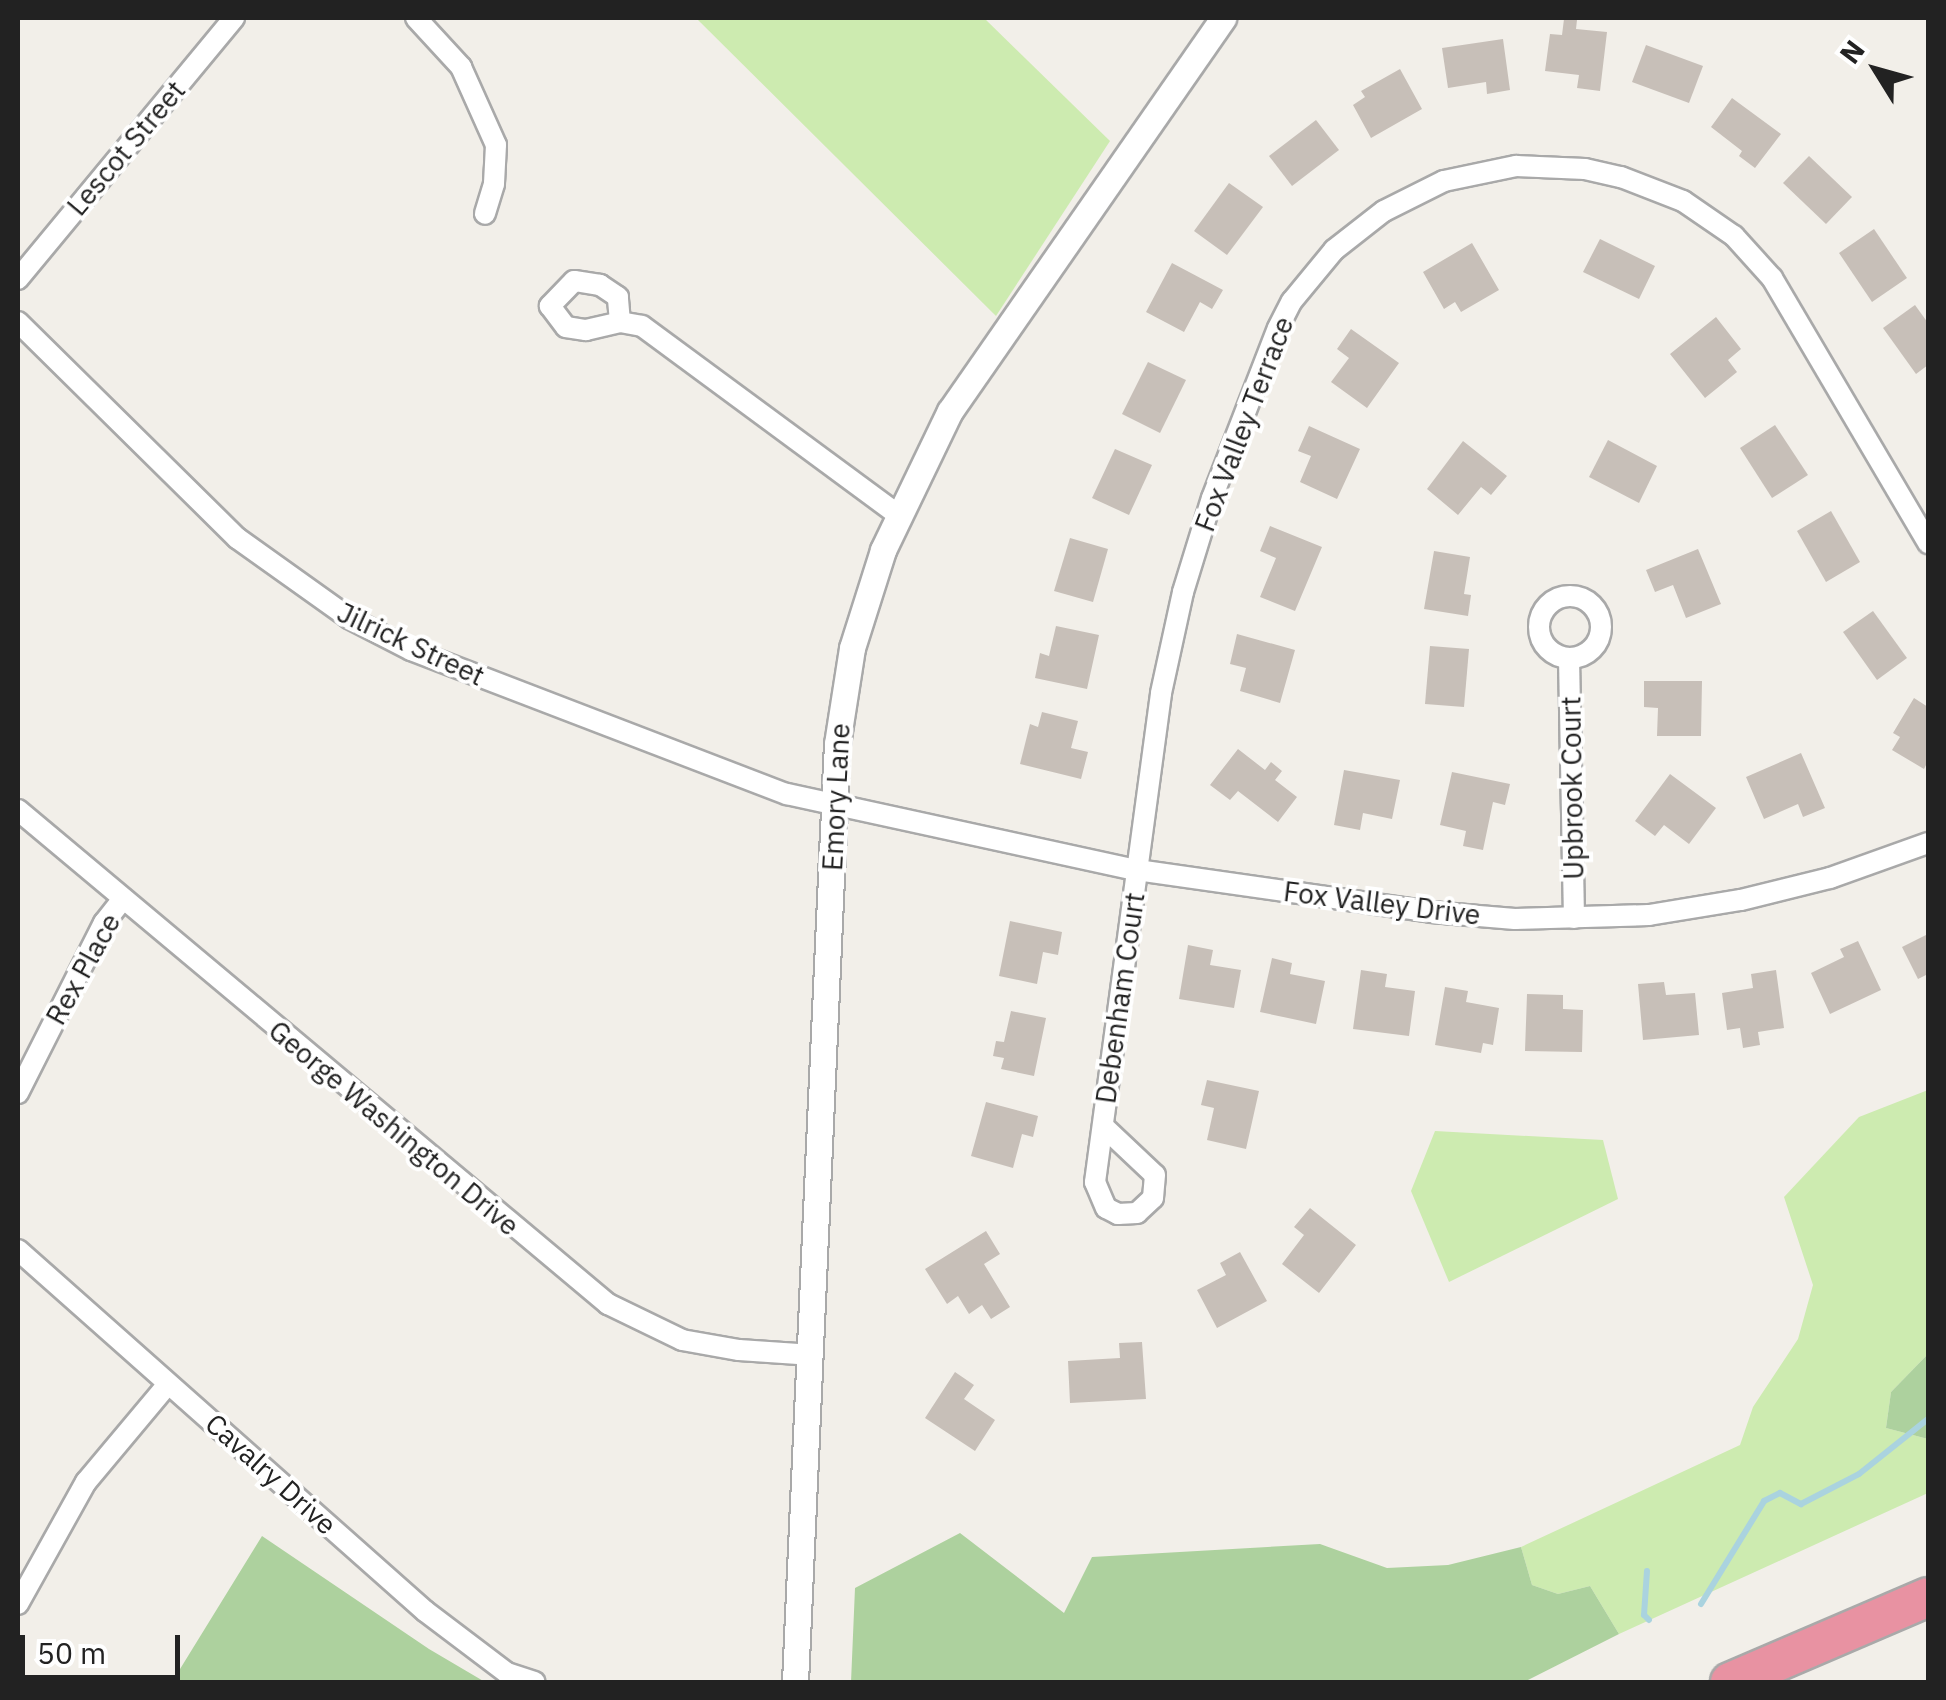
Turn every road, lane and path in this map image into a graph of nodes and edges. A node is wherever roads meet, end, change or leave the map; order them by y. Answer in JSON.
{"nodes":[{"id":1,"x":234,"y":18,"type":"edge"},
{"id":2,"x":416,"y":18,"type":"edge"},
{"id":3,"x":1223,"y":18,"type":"edge"},
{"id":4,"x":486,"y":214,"type":"dead end"},
{"id":5,"x":18,"y":278,"type":"edge"},
{"id":6,"x":18,"y":322,"type":"edge"},
{"id":7,"x":620,"y":322,"type":"dead end"},
{"id":8,"x":898,"y":516,"type":"junction"},
{"id":9,"x":1928,"y":543,"type":"edge"},
{"id":10,"x":1569,"y":658,"type":"dead end"},
{"id":11,"x":834,"y":803,"type":"junction"},
{"id":12,"x":18,"y":810,"type":"edge"},
{"id":13,"x":1928,"y":843,"type":"edge"},
{"id":14,"x":1137,"y":870,"type":"junction"},
{"id":15,"x":123,"y":899,"type":"junction"},
{"id":16,"x":1574,"y":918,"type":"junction"},
{"id":17,"x":18,"y":1094,"type":"edge"},
{"id":18,"x":1103,"y":1126,"type":"dead end"},
{"id":19,"x":18,"y":1250,"type":"edge"},
{"id":20,"x":813,"y":1356,"type":"junction"},
{"id":21,"x":168,"y":1384,"type":"junction"},
{"id":22,"x":1928,"y":1597,"type":"edge"},
{"id":23,"x":18,"y":1604,"type":"edge"},
{"id":24,"x":535,"y":1682,"type":"edge"},
{"id":25,"x":796,"y":1682,"type":"edge"},
{"id":26,"x":1730,"y":1682,"type":"edge"}],
"edges":[{"from":1,"to":5,"type":"street","name":"Lescot Street"},
{"from":2,"to":4,"type":"street"},
{"from":3,"to":8,"type":"street","name":"Emory Lane"},
{"from":6,"to":11,"type":"street","name":"Jilrick Street"},
{"from":7,"to":8,"type":"street"},
{"from":8,"to":11,"type":"street","name":"Emory Lane"},
{"from":9,"to":14,"type":"street","name":"Fox Valley Terrace"},
{"from":10,"to":16,"type":"street","name":"Upbrook Court"},
{"from":11,"to":14,"type":"street","name":"Fox Valley Drive"},
{"from":11,"to":20,"type":"street","name":"Emory Lane"},
{"from":12,"to":15,"type":"street","name":"George Washington Drive"},
{"from":13,"to":16,"type":"street","name":"Fox Valley Drive"},
{"from":14,"to":16,"type":"street","name":"Fox Valley Drive"},
{"from":14,"to":18,"type":"street","name":"Debenham Court"},
{"from":15,"to":17,"type":"street","name":"Rex Place"},
{"from":15,"to":20,"type":"street","name":"George Washington Drive"},
{"from":19,"to":21,"type":"street","name":"Cavalry Drive"},
{"from":20,"to":25,"type":"street","name":"Emory Lane"},
{"from":21,"to":23,"type":"street"},
{"from":21,"to":24,"type":"street","name":"Cavalry Drive"},
{"from":22,"to":26,"type":"highway"}]}
